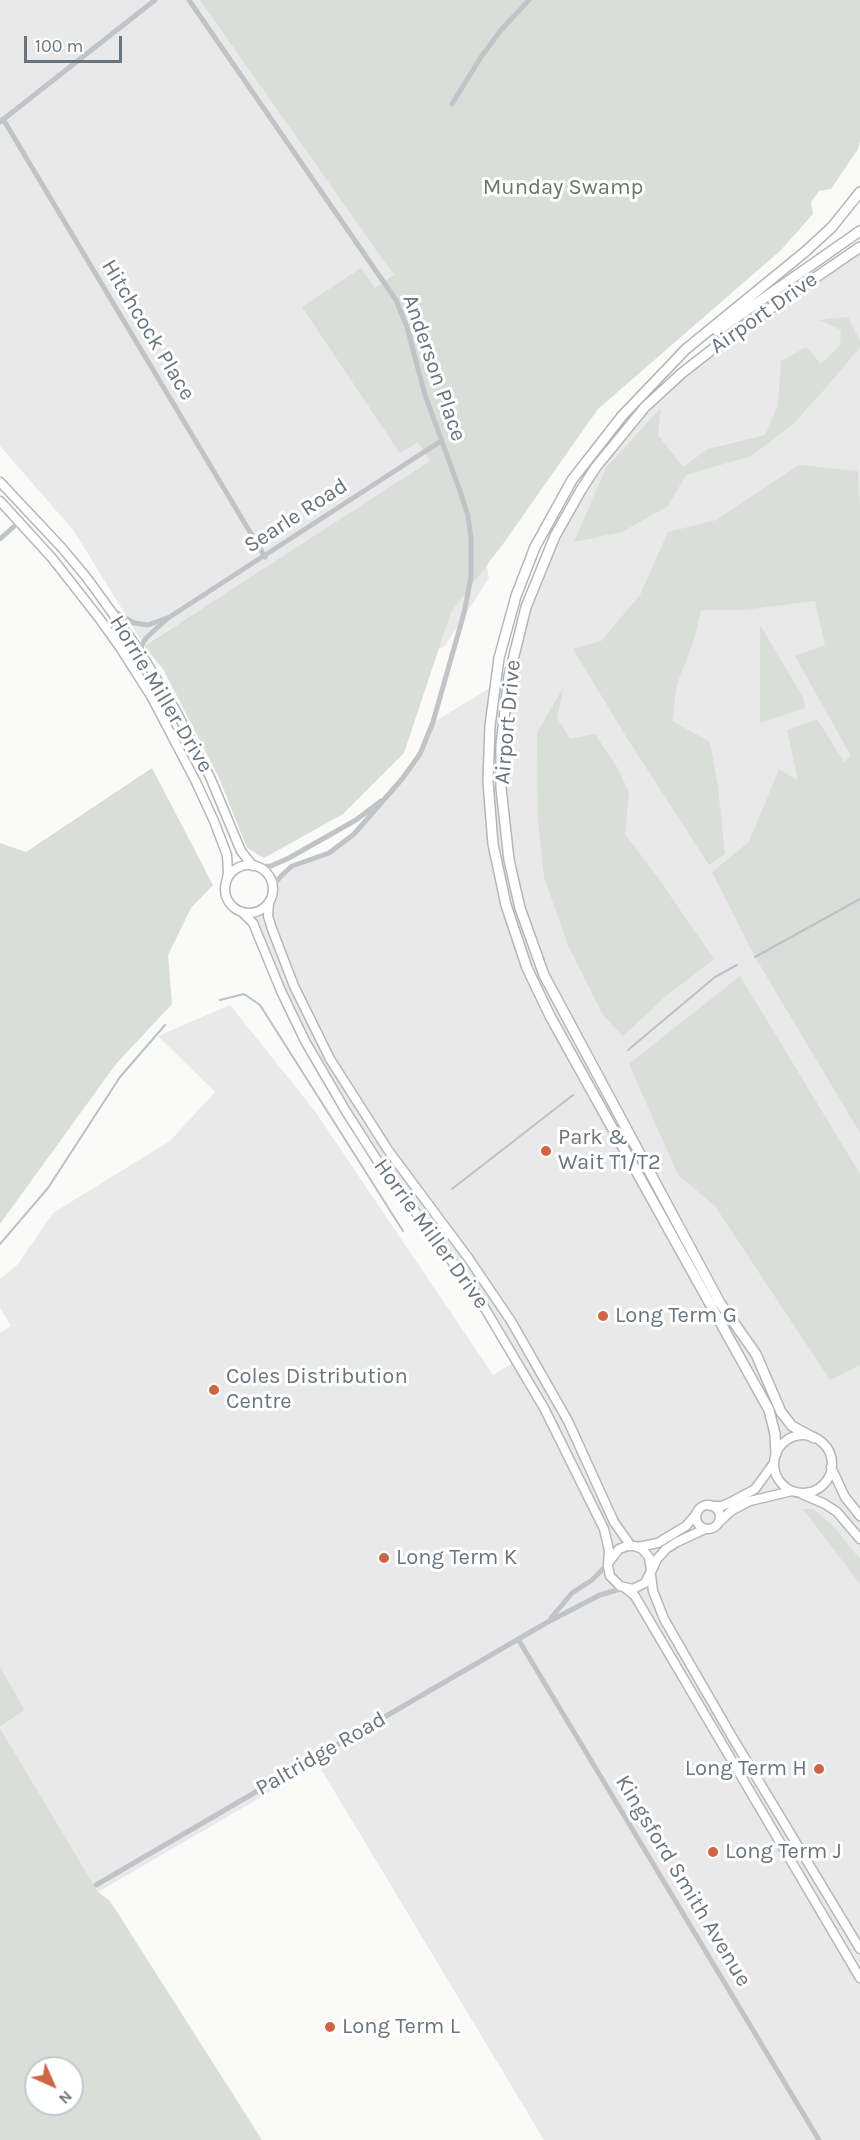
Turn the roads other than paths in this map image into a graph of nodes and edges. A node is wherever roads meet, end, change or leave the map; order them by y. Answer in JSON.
{"nodes":[{"id":1,"x":154,"y":0,"type":"edge"},
{"id":2,"x":189,"y":0,"type":"edge"},
{"id":3,"x":529,"y":0,"type":"edge"},
{"id":4,"x":452,"y":104,"type":"dead end"},
{"id":5,"x":2,"y":121,"type":"edge"},
{"id":6,"x":860,"y":192,"type":"edge"},
{"id":7,"x":860,"y":231,"type":"edge"},
{"id":8,"x":860,"y":248,"type":"edge"},
{"id":9,"x":638,"y":398,"type":"junction"},
{"id":10,"x":441,"y":441,"type":"junction"},
{"id":11,"x":0,"y":482,"type":"edge"},
{"id":12,"x":0,"y":501,"type":"edge"},
{"id":13,"x":20,"y":522,"type":"junction"},
{"id":14,"x":0,"y":539,"type":"edge"},
{"id":15,"x":265,"y":557,"type":"junction"},
{"id":16,"x":110,"y":609,"type":"junction"},
{"id":17,"x":168,"y":618,"type":"junction"},
{"id":18,"x":139,"y":650,"type":"junction"},
{"id":19,"x":393,"y":789,"type":"junction"},
{"id":20,"x":256,"y":866,"type":"junction"},
{"id":21,"x":226,"y":883,"type":"junction"},
{"id":22,"x":273,"y":888,"type":"junction"},
{"id":23,"x":269,"y":902,"type":"junction"},
{"id":24,"x":242,"y":912,"type":"junction"},
{"id":25,"x":814,"y":1438,"type":"junction"},
{"id":26,"x":775,"y":1459,"type":"junction"},
{"id":27,"x":831,"y":1466,"type":"junction"},
{"id":28,"x":796,"y":1492,"type":"junction"},
{"id":29,"x":711,"y":1506,"type":"junction"},
{"id":30,"x":697,"y":1513,"type":"junction"},
{"id":31,"x":860,"y":1516,"type":"edge"},
{"id":32,"x":718,"y":1523,"type":"junction"},
{"id":33,"x":705,"y":1529,"type":"junction"},
{"id":34,"x":860,"y":1539,"type":"edge"},
{"id":35,"x":635,"y":1546,"type":"junction"},
{"id":36,"x":609,"y":1562,"type":"junction"},
{"id":37,"x":651,"y":1571,"type":"junction"},
{"id":38,"x":624,"y":1588,"type":"junction"},
{"id":39,"x":546,"y":1623,"type":"junction"},
{"id":40,"x":518,"y":1639,"type":"junction"},
{"id":41,"x":96,"y":1886,"type":"dead end"},
{"id":42,"x":860,"y":1949,"type":"edge"},
{"id":43,"x":860,"y":1978,"type":"edge"},
{"id":44,"x":819,"y":2140,"type":"edge"}],
"edges":[{"from":1,"to":5,"type":"street"},
{"from":2,"to":10,"type":"street","name":"Anderson Place"},
{"from":3,"to":4,"type":"street"},
{"from":5,"to":15,"type":"street","name":"Hitchcock Place"},
{"from":6,"to":9,"type":"highway"},
{"from":7,"to":9,"type":"highway"},
{"from":8,"to":25,"type":"highway","name":"Airport Drive"},
{"from":9,"to":26,"type":"highway","name":"Airport Drive"},
{"from":10,"to":15,"type":"street","name":"Searle Road"},
{"from":10,"to":19,"type":"street","name":"Anderson Place"},
{"from":11,"to":16,"type":"main road","name":"Horrie Miller Drive"},
{"from":12,"to":13,"type":"main road","name":"Horrie Miller Drive"},
{"from":13,"to":14,"type":"street"},
{"from":13,"to":21,"type":"main road","name":"Horrie Miller Drive"},
{"from":15,"to":17,"type":"street","name":"Searle Road"},
{"from":16,"to":17,"type":"street","name":"Searle Road"},
{"from":16,"to":18,"type":"main road","name":"Horrie Miller Drive"},
{"from":17,"to":18,"type":"street","name":"Searle Road"},
{"from":18,"to":20,"type":"main road","name":"Horrie Miller Drive"},
{"from":19,"to":20,"type":"street","name":"Anderson Place"},
{"from":19,"to":22,"type":"street","name":"Anderson Place"},
{"from":20,"to":21,"type":"main road"},
{"from":20,"to":22,"type":"main road"},
{"from":21,"to":24,"type":"main road"},
{"from":22,"to":23,"type":"main road"},
{"from":23,"to":24,"type":"main road"},
{"from":23,"to":35,"type":"main road","name":"Horrie Miller Drive"},
{"from":24,"to":36,"type":"main road","name":"Horrie Miller Drive"},
{"from":25,"to":26,"type":"main road"},
{"from":25,"to":27,"type":"main road"},
{"from":26,"to":28,"type":"main road"},
{"from":26,"to":29,"type":"main road"},
{"from":27,"to":28,"type":"main road"},
{"from":27,"to":31,"type":"main road"},
{"from":28,"to":32,"type":"main road"},
{"from":28,"to":34,"type":"main road"},
{"from":29,"to":30,"type":"main road"},
{"from":29,"to":32,"type":"main road"},
{"from":30,"to":33,"type":"main road"},
{"from":30,"to":35,"type":"main road"},
{"from":32,"to":33,"type":"main road"},
{"from":33,"to":37,"type":"main road"},
{"from":35,"to":36,"type":"main road"},
{"from":35,"to":37,"type":"main road"},
{"from":36,"to":38,"type":"main road"},
{"from":36,"to":39,"type":"street","name":"Paltridge Road"},
{"from":37,"to":38,"type":"main road"},
{"from":37,"to":42,"type":"main road"},
{"from":38,"to":39,"type":"street","name":"Paltridge Road"},
{"from":38,"to":43,"type":"main road"},
{"from":39,"to":40,"type":"street","name":"Paltridge Road"},
{"from":40,"to":41,"type":"street","name":"Paltridge Road"},
{"from":40,"to":44,"type":"street","name":"Kingsford Smith Avenue"}]}
